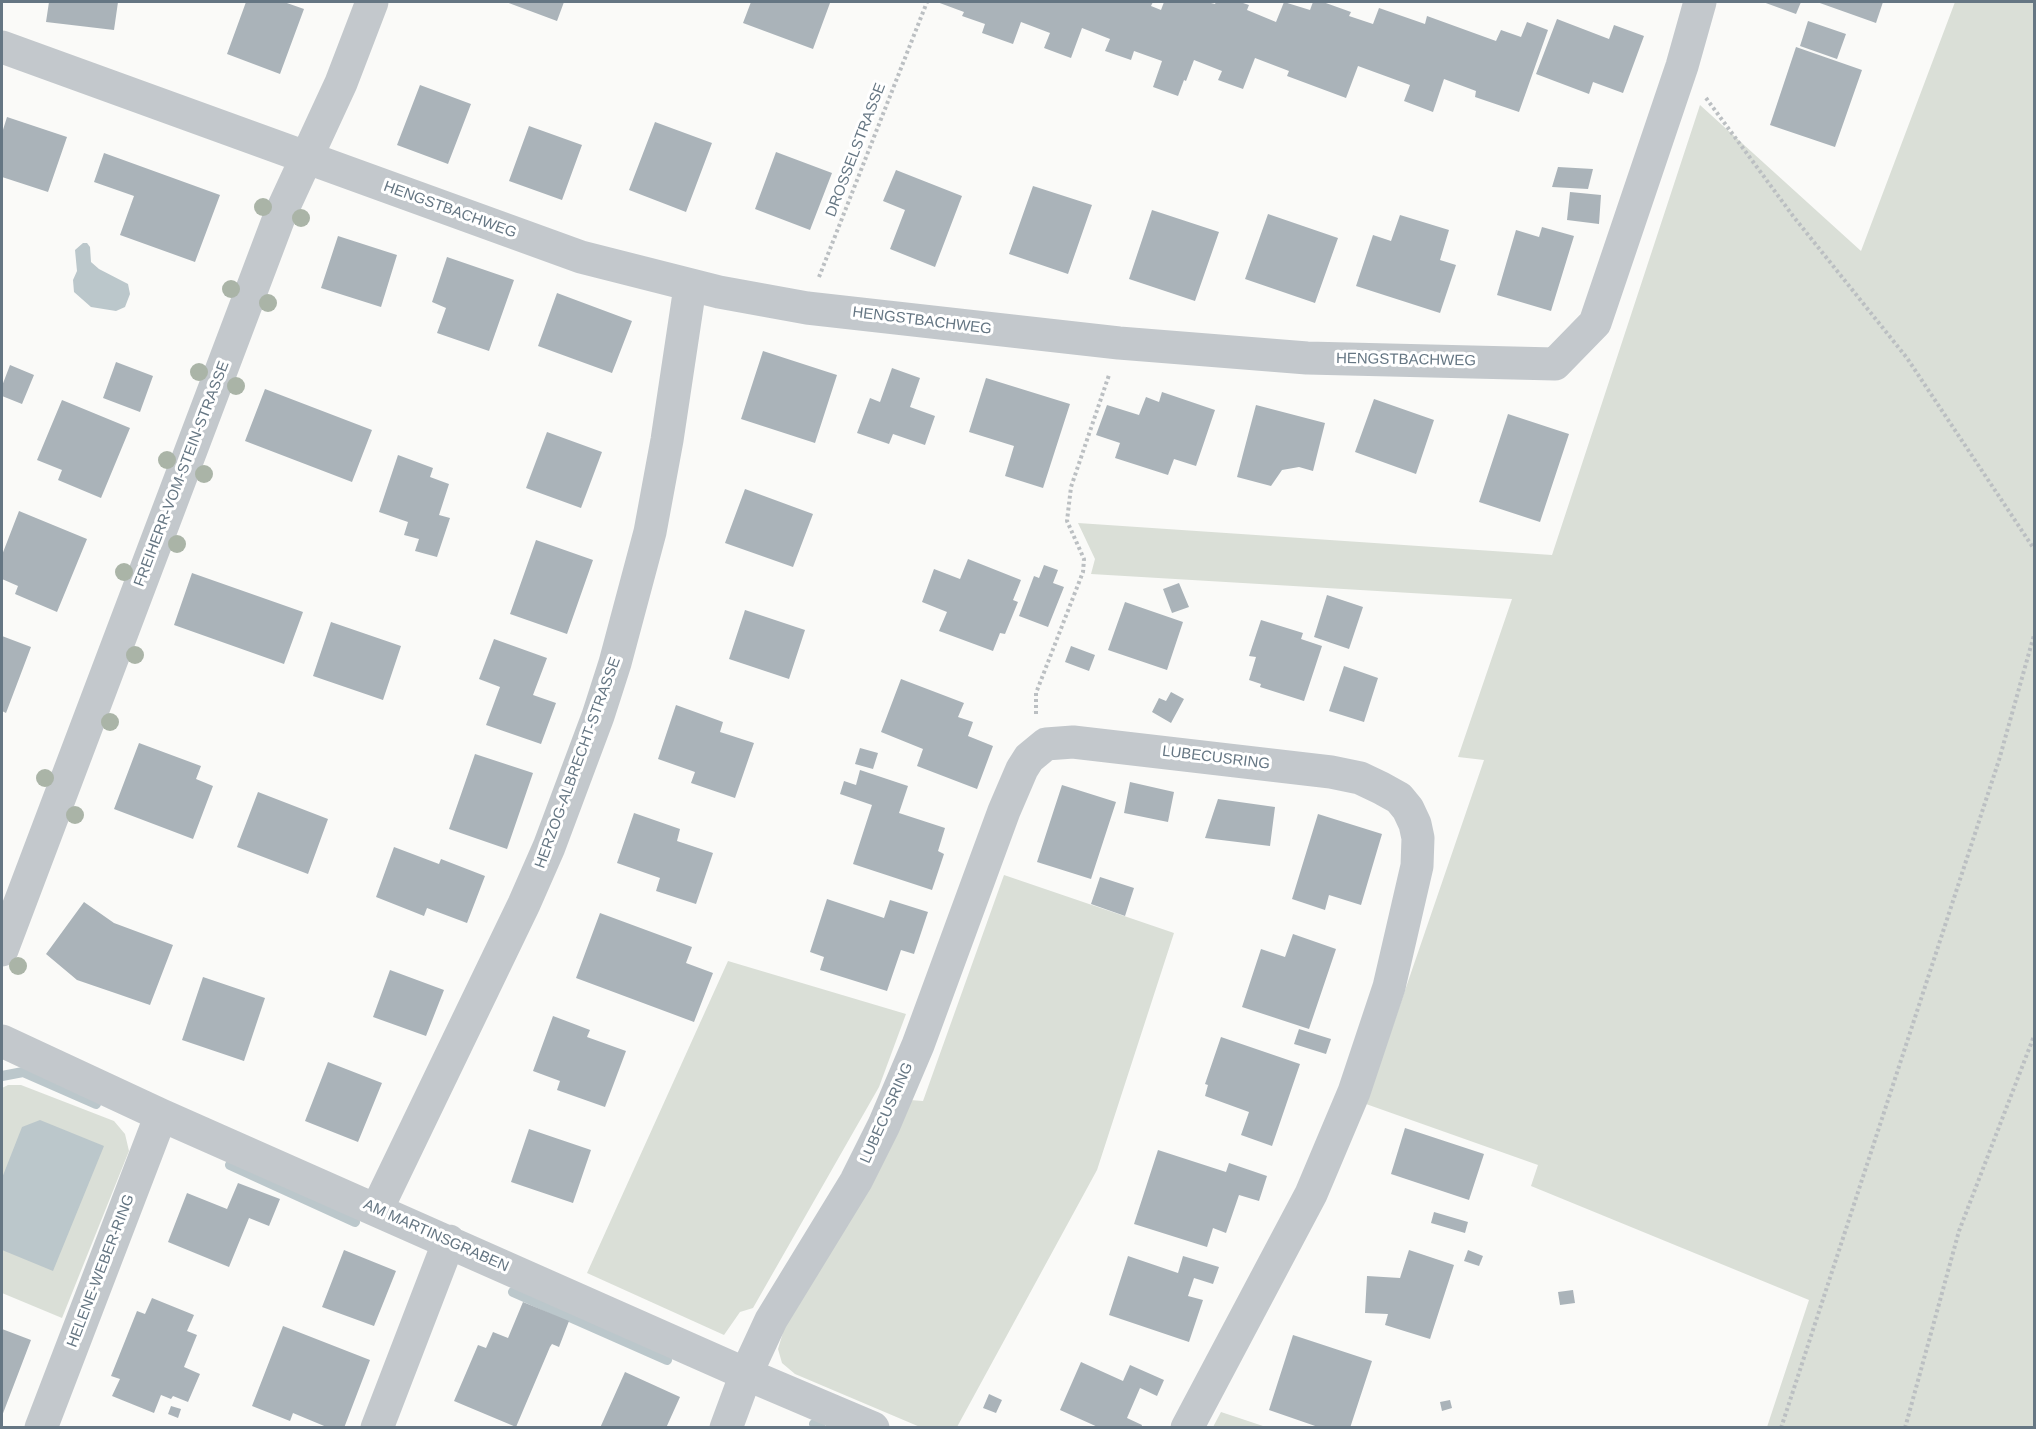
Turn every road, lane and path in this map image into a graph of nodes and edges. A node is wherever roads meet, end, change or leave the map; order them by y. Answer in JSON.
{"nodes":[{"id":1,"x":372,"y":2,"type":"edge"},
{"id":2,"x":927,"y":2,"type":"edge"},
{"id":3,"x":1700,"y":2,"type":"edge"},
{"id":4,"x":2,"y":47,"type":"edge"},
{"id":5,"x":1682,"y":66,"type":"junction"},
{"id":6,"x":306,"y":158,"type":"junction"},
{"id":7,"x":690,"y":287,"type":"junction"},
{"id":8,"x":807,"y":308,"type":"junction"},
{"id":9,"x":1119,"y":343,"type":"junction"},
{"id":10,"x":2034,"y":549,"type":"edge"},
{"id":11,"x":2034,"y":635,"type":"edge"},
{"id":12,"x":1044,"y":672,"type":"dead end"},
{"id":13,"x":2,"y":950,"type":"edge"},
{"id":14,"x":2034,"y":1036,"type":"edge"},
{"id":15,"x":2,"y":1041,"type":"edge"},
{"id":16,"x":161,"y":1114,"type":"junction"},
{"id":17,"x":377,"y":1209,"type":"junction"},
{"id":18,"x":449,"y":1241,"type":"junction"},
{"id":19,"x":746,"y":1374,"type":"junction"},
{"id":20,"x":41,"y":1428,"type":"edge"},
{"id":21,"x":377,"y":1428,"type":"edge"},
{"id":22,"x":726,"y":1428,"type":"edge"},
{"id":23,"x":873,"y":1428,"type":"edge"},
{"id":24,"x":1187,"y":1428,"type":"edge"},
{"id":25,"x":1781,"y":1428,"type":"edge"},
{"id":26,"x":1905,"y":1428,"type":"edge"}],
"edges":[{"from":1,"to":6,"type":"street","name":"FREIHERR-VOM-STEIN-STRASSE"},
{"from":2,"to":8,"type":"path","name":"DROSSELSTRASSE"},
{"from":3,"to":5,"type":"street","name":"HENGSTBACHWEG"},
{"from":4,"to":6,"type":"street","name":"HENGSTBACHWEG"},
{"from":5,"to":9,"type":"street","name":"HENGSTBACHWEG"},
{"from":5,"to":10,"type":"path"},
{"from":6,"to":7,"type":"street","name":"HENGSTBACHWEG"},
{"from":6,"to":13,"type":"street","name":"FREIHERR-VOM-STEIN-STRASSE"},
{"from":7,"to":8,"type":"street","name":"HENGSTBACHWEG"},
{"from":7,"to":17,"type":"street","name":"HERZOG-ALBRECHT-STRASSE"},
{"from":8,"to":9,"type":"street","name":"HENGSTBACHWEG"},
{"from":9,"to":12,"type":"path"},
{"from":11,"to":25,"type":"path"},
{"from":14,"to":26,"type":"path"},
{"from":15,"to":16,"type":"street","name":"AM MARTINSGRABEN"},
{"from":16,"to":17,"type":"street","name":"AM MARTINSGRABEN"},
{"from":16,"to":20,"type":"street","name":"HELENE-WEBER-RING"},
{"from":17,"to":18,"type":"street","name":"AM MARTINSGRABEN"},
{"from":18,"to":19,"type":"street","name":"AM MARTINSGRABEN"},
{"from":18,"to":21,"type":"street"},
{"from":19,"to":22,"type":"street","name":"LUBECUSRING"},
{"from":19,"to":23,"type":"street","name":"AM MARTINSGRABEN"},
{"from":19,"to":24,"type":"street","name":"LUBECUSRING"}]}
